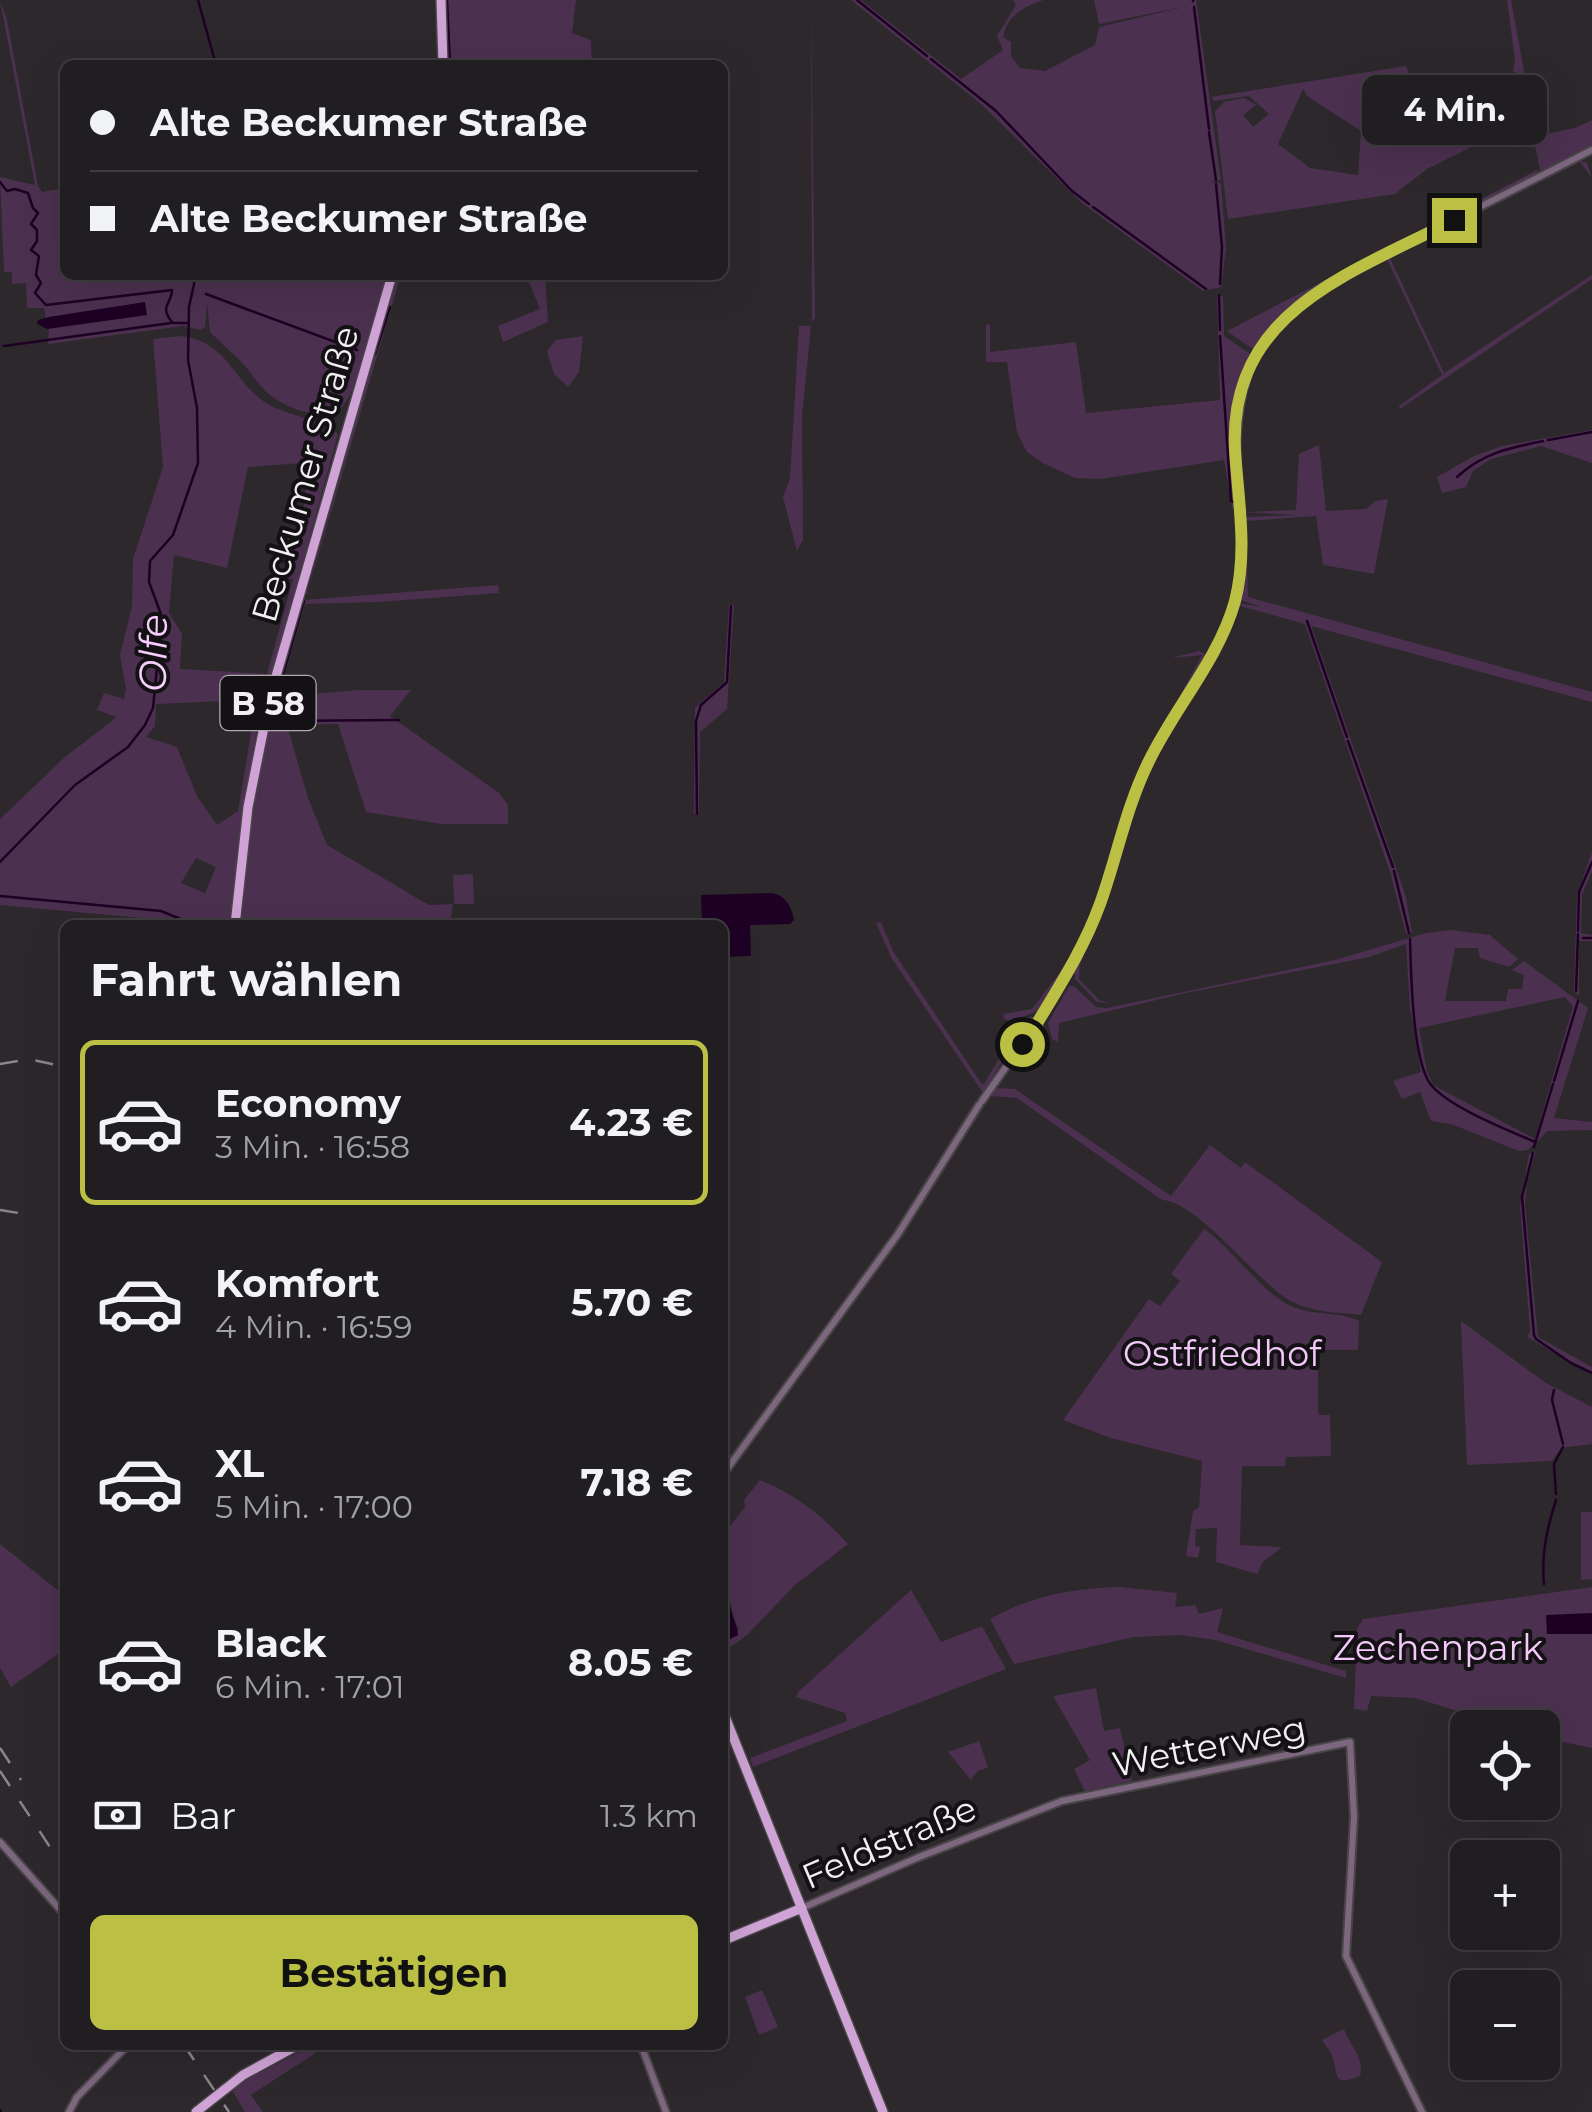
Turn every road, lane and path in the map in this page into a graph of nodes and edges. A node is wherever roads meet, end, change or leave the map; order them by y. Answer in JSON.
{"nodes":[{"id":1,"x":441,"y":0,"type":"edge"},
{"id":2,"x":443,"y":60,"type":"edge"},
{"id":3,"x":1592,"y":150,"type":"edge"},
{"id":4,"x":391,"y":280,"type":"edge"},
{"id":5,"x":236,"y":920,"type":"edge"},
{"id":6,"x":1036,"y":1025,"type":"junction"},
{"id":7,"x":1022,"y":1044,"type":"junction"},
{"id":8,"x":728,"y":1468,"type":"edge"},
{"id":9,"x":728,"y":1724,"type":"edge"},
{"id":10,"x":1077,"y":1797,"type":"joint"},
{"id":11,"x":0,"y":1842,"type":"edge"},
{"id":12,"x":802,"y":1908,"type":"junction"},
{"id":13,"x":60,"y":1910,"type":"edge"},
{"id":14,"x":728,"y":1939,"type":"edge"},
{"id":15,"x":123,"y":2050,"type":"edge"},
{"id":16,"x":289,"y":2050,"type":"edge"},
{"id":17,"x":643,"y":2050,"type":"edge"},
{"id":18,"x":69,"y":2112,"type":"edge"},
{"id":19,"x":196,"y":2112,"type":"edge"},
{"id":20,"x":666,"y":2112,"type":"edge"},
{"id":21,"x":884,"y":2112,"type":"edge"},
{"id":22,"x":1422,"y":2112,"type":"edge"}],
"edges":[{"from":1,"to":2,"type":"main road"},
{"from":3,"to":6,"type":"street"},
{"from":4,"to":5,"type":"main road","name":"Beckumer Straße","number":"B 58"},
{"from":6,"to":7,"type":"street"},
{"from":6,"to":7,"type":"street"},
{"from":7,"to":8,"type":"street"},
{"from":9,"to":12,"type":"main road"},
{"from":10,"to":12,"type":"street","name":"Feldstraße"},
{"from":10,"to":22,"type":"street","name":"Wetterweg"},
{"from":11,"to":13,"type":"street"},
{"from":12,"to":14,"type":"main road","name":"Feldstraße"},
{"from":12,"to":21,"type":"main road"},
{"from":15,"to":18,"type":"street"},
{"from":16,"to":19,"type":"main road"},
{"from":17,"to":20,"type":"street"}]}
